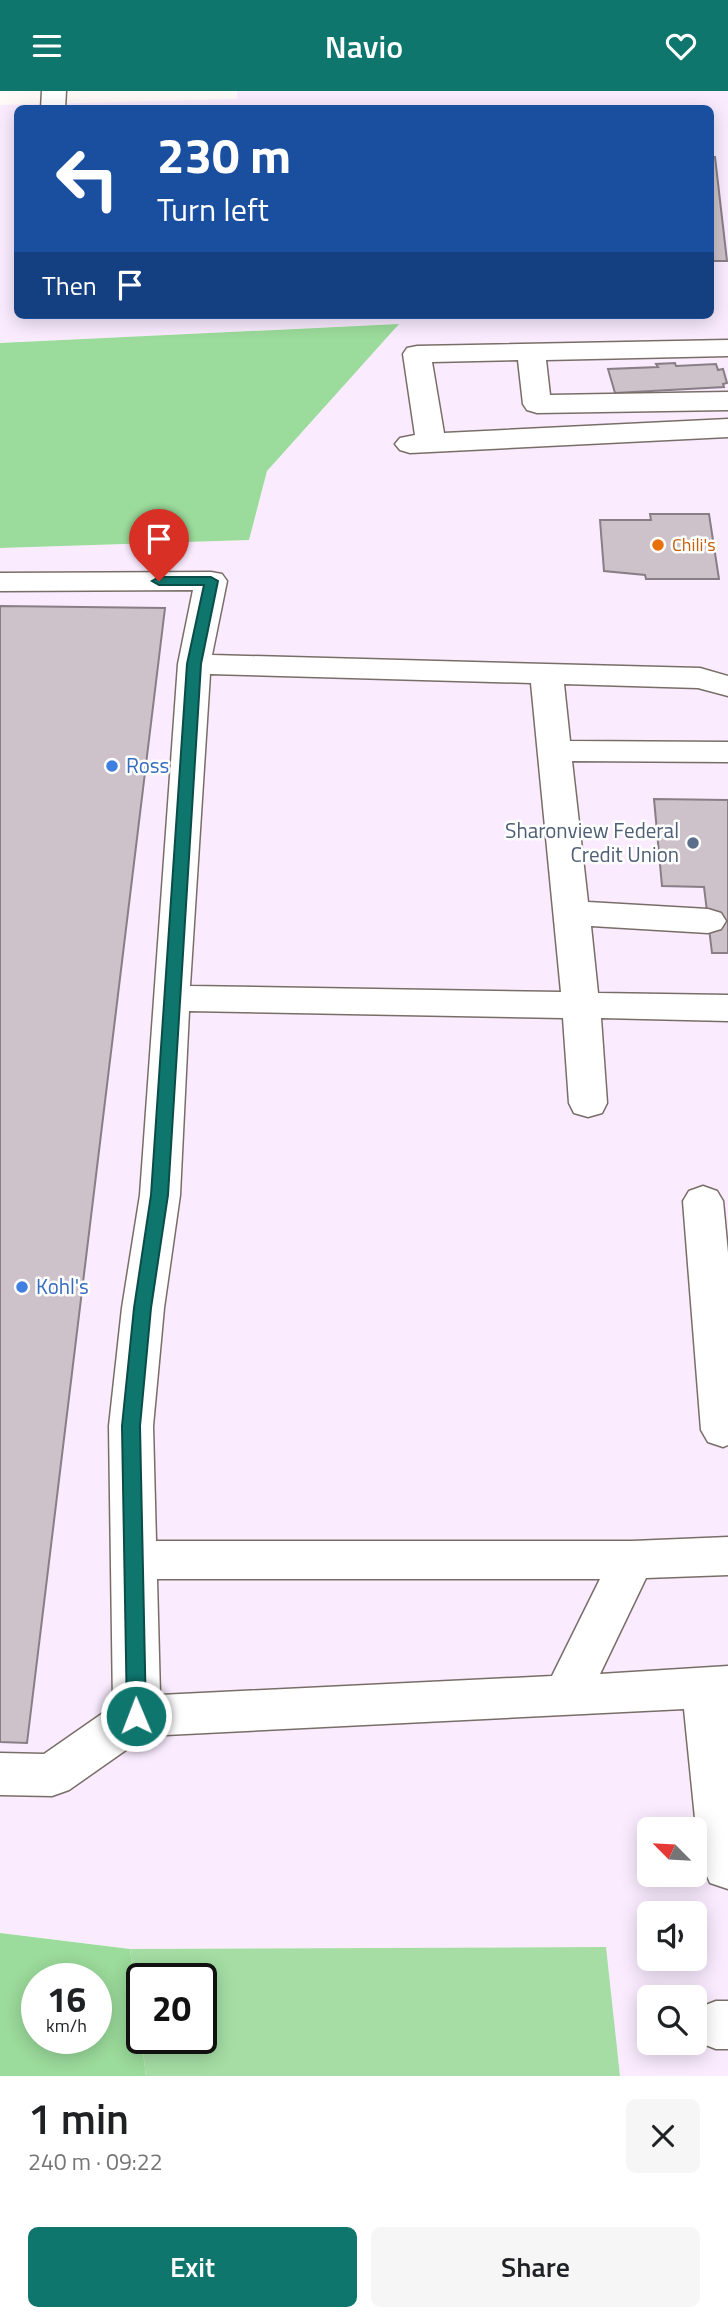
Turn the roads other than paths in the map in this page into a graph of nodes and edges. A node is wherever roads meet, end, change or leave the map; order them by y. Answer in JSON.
{"nodes":[{"id":1,"x":728,"y":348,"type":"edge"},
{"id":2,"x":531,"y":352,"type":"junction"},
{"id":3,"x":728,"y":401,"type":"edge"},
{"id":4,"x":728,"y":428,"type":"edge"},
{"id":5,"x":0,"y":582,"type":"edge"},
{"id":6,"x":194,"y":664,"type":"junction"},
{"id":7,"x":546,"y":673,"type":"junction"},
{"id":8,"x":728,"y":686,"type":"edge"},
{"id":9,"x":554,"y":751,"type":"junction"},
{"id":10,"x":728,"y":752,"type":"edge"},
{"id":11,"x":570,"y":913,"type":"junction"},
{"id":12,"x":708,"y":921,"type":"dead end"},
{"id":13,"x":171,"y":998,"type":"junction"},
{"id":14,"x":581,"y":1007,"type":"junction"},
{"id":15,"x":728,"y":1008,"type":"edge"},
{"id":16,"x":588,"y":1103,"type":"dead end"},
{"id":17,"x":703,"y":1201,"type":"dead end"},
{"id":18,"x":723,"y":1430,"type":"dead end"},
{"id":19,"x":728,"y":1556,"type":"edge"},
{"id":20,"x":134,"y":1560,"type":"junction"},
{"id":21,"x":632,"y":1560,"type":"junction"},
{"id":22,"x":716,"y":1687,"type":"edge"},
{"id":23,"x":566,"y":1696,"type":"junction"},
{"id":24,"x":136,"y":1716,"type":"junction"},
{"id":25,"x":0,"y":1774,"type":"edge"},
{"id":26,"x":728,"y":1867,"type":"edge"}],
"edges":[{"from":1,"to":2,"type":"lane"},
{"from":2,"to":3,"type":"lane"},
{"from":2,"to":4,"type":"lane"},
{"from":5,"to":6,"type":"lane"},
{"from":6,"to":7,"type":"lane"},
{"from":6,"to":13,"type":"lane"},
{"from":7,"to":8,"type":"lane"},
{"from":7,"to":9,"type":"lane"},
{"from":9,"to":10,"type":"lane"},
{"from":9,"to":11,"type":"lane"},
{"from":11,"to":12,"type":"lane"},
{"from":11,"to":14,"type":"lane"},
{"from":13,"to":14,"type":"lane"},
{"from":13,"to":20,"type":"lane"},
{"from":14,"to":15,"type":"lane"},
{"from":14,"to":16,"type":"lane"},
{"from":17,"to":18,"type":"lane"},
{"from":19,"to":21,"type":"lane"},
{"from":20,"to":21,"type":"lane"},
{"from":20,"to":24,"type":"lane"},
{"from":21,"to":23,"type":"lane"},
{"from":22,"to":23,"type":"lane"},
{"from":22,"to":26,"type":"lane"},
{"from":23,"to":24,"type":"lane"},
{"from":24,"to":25,"type":"lane"}]}
